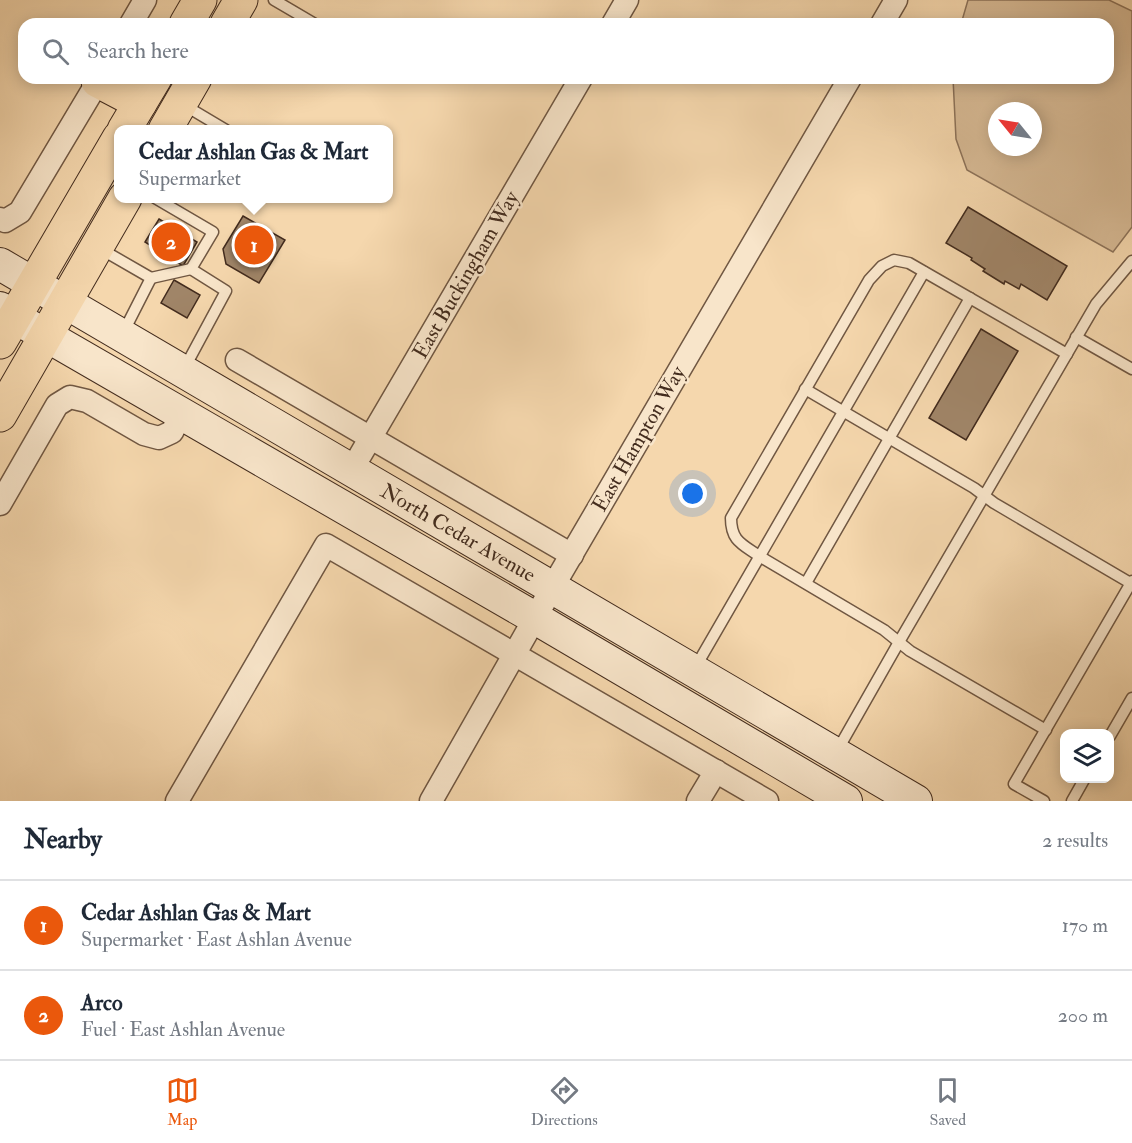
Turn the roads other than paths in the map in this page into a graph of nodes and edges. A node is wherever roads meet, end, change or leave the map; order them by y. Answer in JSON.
{"nodes":[{"id":1,"x":145,"y":0,"type":"edge"},
{"id":2,"x":200,"y":0,"type":"edge"},
{"id":3,"x":241,"y":0,"type":"edge"},
{"id":4,"x":274,"y":0,"type":"edge"},
{"id":5,"x":627,"y":0,"type":"edge"},
{"id":6,"x":896,"y":0,"type":"edge"},
{"id":7,"x":134,"y":18,"type":"edge"},
{"id":8,"x":190,"y":18,"type":"edge"},
{"id":9,"x":230,"y":18,"type":"edge"},
{"id":10,"x":305,"y":18,"type":"edge"},
{"id":11,"x":616,"y":18,"type":"edge"},
{"id":12,"x":886,"y":18,"type":"edge"},
{"id":13,"x":96,"y":84,"type":"edge"},
{"id":14,"x":108,"y":84,"type":"edge"},
{"id":15,"x":577,"y":84,"type":"edge"},
{"id":16,"x":847,"y":84,"type":"edge"},
{"id":17,"x":140,"y":103,"type":"edge"},
{"id":18,"x":181,"y":103,"type":"edge"},
{"id":19,"x":219,"y":125,"type":"edge"},
{"id":20,"x":114,"y":146,"type":"edge"},
{"id":21,"x":122,"y":203,"type":"edge"},
{"id":22,"x":164,"y":203,"type":"edge"},
{"id":23,"x":0,"y":219,"type":"edge"},
{"id":24,"x":97,"y":247,"type":"junction"},
{"id":25,"x":1132,"y":261,"type":"edge"},
{"id":26,"x":0,"y":264,"type":"edge"},
{"id":27,"x":191,"y":270,"type":"junction"},
{"id":28,"x":924,"y":272,"type":"junction"},
{"id":29,"x":152,"y":279,"type":"junction"},
{"id":30,"x":33,"y":284,"type":"junction"},
{"id":31,"x":970,"y":298,"type":"junction"},
{"id":32,"x":64,"y":303,"type":"junction"},
{"id":33,"x":5,"y":322,"type":"edge"},
{"id":34,"x":46,"y":335,"type":"junction"},
{"id":35,"x":121,"y":336,"type":"junction"},
{"id":36,"x":1076,"y":337,"type":"junction"},
{"id":37,"x":1067,"y":354,"type":"junction"},
{"id":38,"x":237,"y":360,"type":"dead end"},
{"id":39,"x":1132,"y":369,"type":"edge"},
{"id":40,"x":182,"y":372,"type":"junction"},
{"id":41,"x":805,"y":389,"type":"junction"},
{"id":42,"x":843,"y":411,"type":"junction"},
{"id":43,"x":182,"y":413,"type":"junction"},
{"id":44,"x":0,"y":415,"type":"edge"},
{"id":45,"x":371,"y":437,"type":"junction"},
{"id":46,"x":889,"y":438,"type":"junction"},
{"id":47,"x":351,"y":471,"type":"junction"},
{"id":48,"x":984,"y":496,"type":"junction"},
{"id":49,"x":0,"y":504,"type":"edge"},
{"id":50,"x":572,"y":555,"type":"junction"},
{"id":51,"x":759,"y":556,"type":"junction"},
{"id":52,"x":806,"y":583,"type":"junction"},
{"id":53,"x":1132,"y":583,"type":"edge"},
{"id":54,"x":552,"y":588,"type":"junction"},
{"id":55,"x":535,"y":618,"type":"junction"},
{"id":56,"x":899,"y":642,"type":"junction"},
{"id":57,"x":514,"y":654,"type":"junction"},
{"id":58,"x":693,"y":670,"type":"junction"},
{"id":59,"x":1132,"y":698,"type":"edge"},
{"id":60,"x":1114,"y":729,"type":"edge"},
{"id":61,"x":1046,"y":730,"type":"junction"},
{"id":62,"x":836,"y":754,"type":"junction"},
{"id":63,"x":716,"y":771,"type":"junction"},
{"id":64,"x":1082,"y":783,"type":"edge"},
{"id":65,"x":177,"y":801,"type":"edge"},
{"id":66,"x":430,"y":801,"type":"edge"},
{"id":67,"x":698,"y":801,"type":"edge"},
{"id":68,"x":767,"y":801,"type":"edge"},
{"id":69,"x":846,"y":801,"type":"edge"},
{"id":70,"x":916,"y":801,"type":"edge"},
{"id":71,"x":1044,"y":801,"type":"edge"},
{"id":72,"x":1072,"y":801,"type":"edge"}],
"edges":[{"from":1,"to":7,"type":"street"},
{"from":2,"to":8,"type":"main road"},
{"from":3,"to":9,"type":"main road"},
{"from":4,"to":10,"type":"lane"},
{"from":5,"to":11,"type":"street"},
{"from":6,"to":12,"type":"street"},
{"from":13,"to":23,"type":"street"},
{"from":14,"to":17,"type":"main road"},
{"from":15,"to":45,"type":"street","name":"East Buckingham Way"},
{"from":16,"to":50,"type":"street","name":"East Hampton Way"},
{"from":18,"to":19,"type":"lane"},
{"from":20,"to":30,"type":"main road"},
{"from":21,"to":24,"type":"main road"},
{"from":22,"to":27,"type":"lane"},
{"from":24,"to":29,"type":"lane"},
{"from":24,"to":32,"type":"main road"},
{"from":25,"to":36,"type":"lane"},
{"from":26,"to":30,"type":"main road","name":"North Cedar Avenue"},
{"from":27,"to":29,"type":"lane"},
{"from":27,"to":40,"type":"lane"},
{"from":28,"to":31,"type":"lane"},
{"from":28,"to":41,"type":"lane"},
{"from":28,"to":42,"type":"lane"},
{"from":29,"to":35,"type":"lane"},
{"from":30,"to":32,"type":"main road","name":"North Cedar Avenue"},
{"from":30,"to":33,"type":"main road"},
{"from":31,"to":37,"type":"lane"},
{"from":31,"to":46,"type":"lane"},
{"from":32,"to":34,"type":"main road"},
{"from":32,"to":35,"type":"main road","name":"North Cedar Avenue"},
{"from":33,"to":34,"type":"main road","name":"North Cedar Avenue"},
{"from":34,"to":43,"type":"main road","name":"North Cedar Avenue"},
{"from":34,"to":44,"type":"main road"},
{"from":35,"to":40,"type":"main road","name":"North Cedar Avenue"},
{"from":36,"to":37,"type":"lane"},
{"from":36,"to":39,"type":"lane"},
{"from":37,"to":48,"type":"lane"},
{"from":38,"to":45,"type":"street"},
{"from":40,"to":47,"type":"main road","name":"North Cedar Avenue"},
{"from":41,"to":42,"type":"lane"},
{"from":41,"to":51,"type":"lane"},
{"from":42,"to":46,"type":"lane"},
{"from":42,"to":51,"type":"lane"},
{"from":43,"to":49,"type":"street"},
{"from":43,"to":55,"type":"main road","name":"North Cedar Avenue"},
{"from":45,"to":47,"type":"street","name":"East Buckingham Way"},
{"from":45,"to":50,"type":"street"},
{"from":46,"to":48,"type":"lane"},
{"from":46,"to":52,"type":"lane"},
{"from":47,"to":54,"type":"main road","name":"North Cedar Avenue"},
{"from":48,"to":53,"type":"lane"},
{"from":48,"to":56,"type":"lane"},
{"from":50,"to":54,"type":"street","name":"East Hampton Way"},
{"from":51,"to":52,"type":"lane"},
{"from":51,"to":58,"type":"lane"},
{"from":52,"to":56,"type":"lane"},
{"from":53,"to":61,"type":"lane"},
{"from":54,"to":55,"type":"street","name":"East Hampton Way"},
{"from":54,"to":58,"type":"main road","name":"North Cedar Avenue"},
{"from":55,"to":57,"type":"street","name":"East Hampton Way"},
{"from":55,"to":69,"type":"main road","name":"North Cedar Avenue"},
{"from":56,"to":61,"type":"lane"},
{"from":56,"to":62,"type":"lane"},
{"from":57,"to":63,"type":"street"},
{"from":57,"to":65,"type":"street"},
{"from":57,"to":66,"type":"street","name":"East Hampton Way"},
{"from":58,"to":62,"type":"main road","name":"North Cedar Avenue"},
{"from":59,"to":60,"type":"lane"},
{"from":61,"to":71,"type":"lane"},
{"from":62,"to":70,"type":"main road","name":"North Cedar Avenue"},
{"from":63,"to":67,"type":"street"},
{"from":63,"to":68,"type":"street"},
{"from":64,"to":72,"type":"lane"}]}
